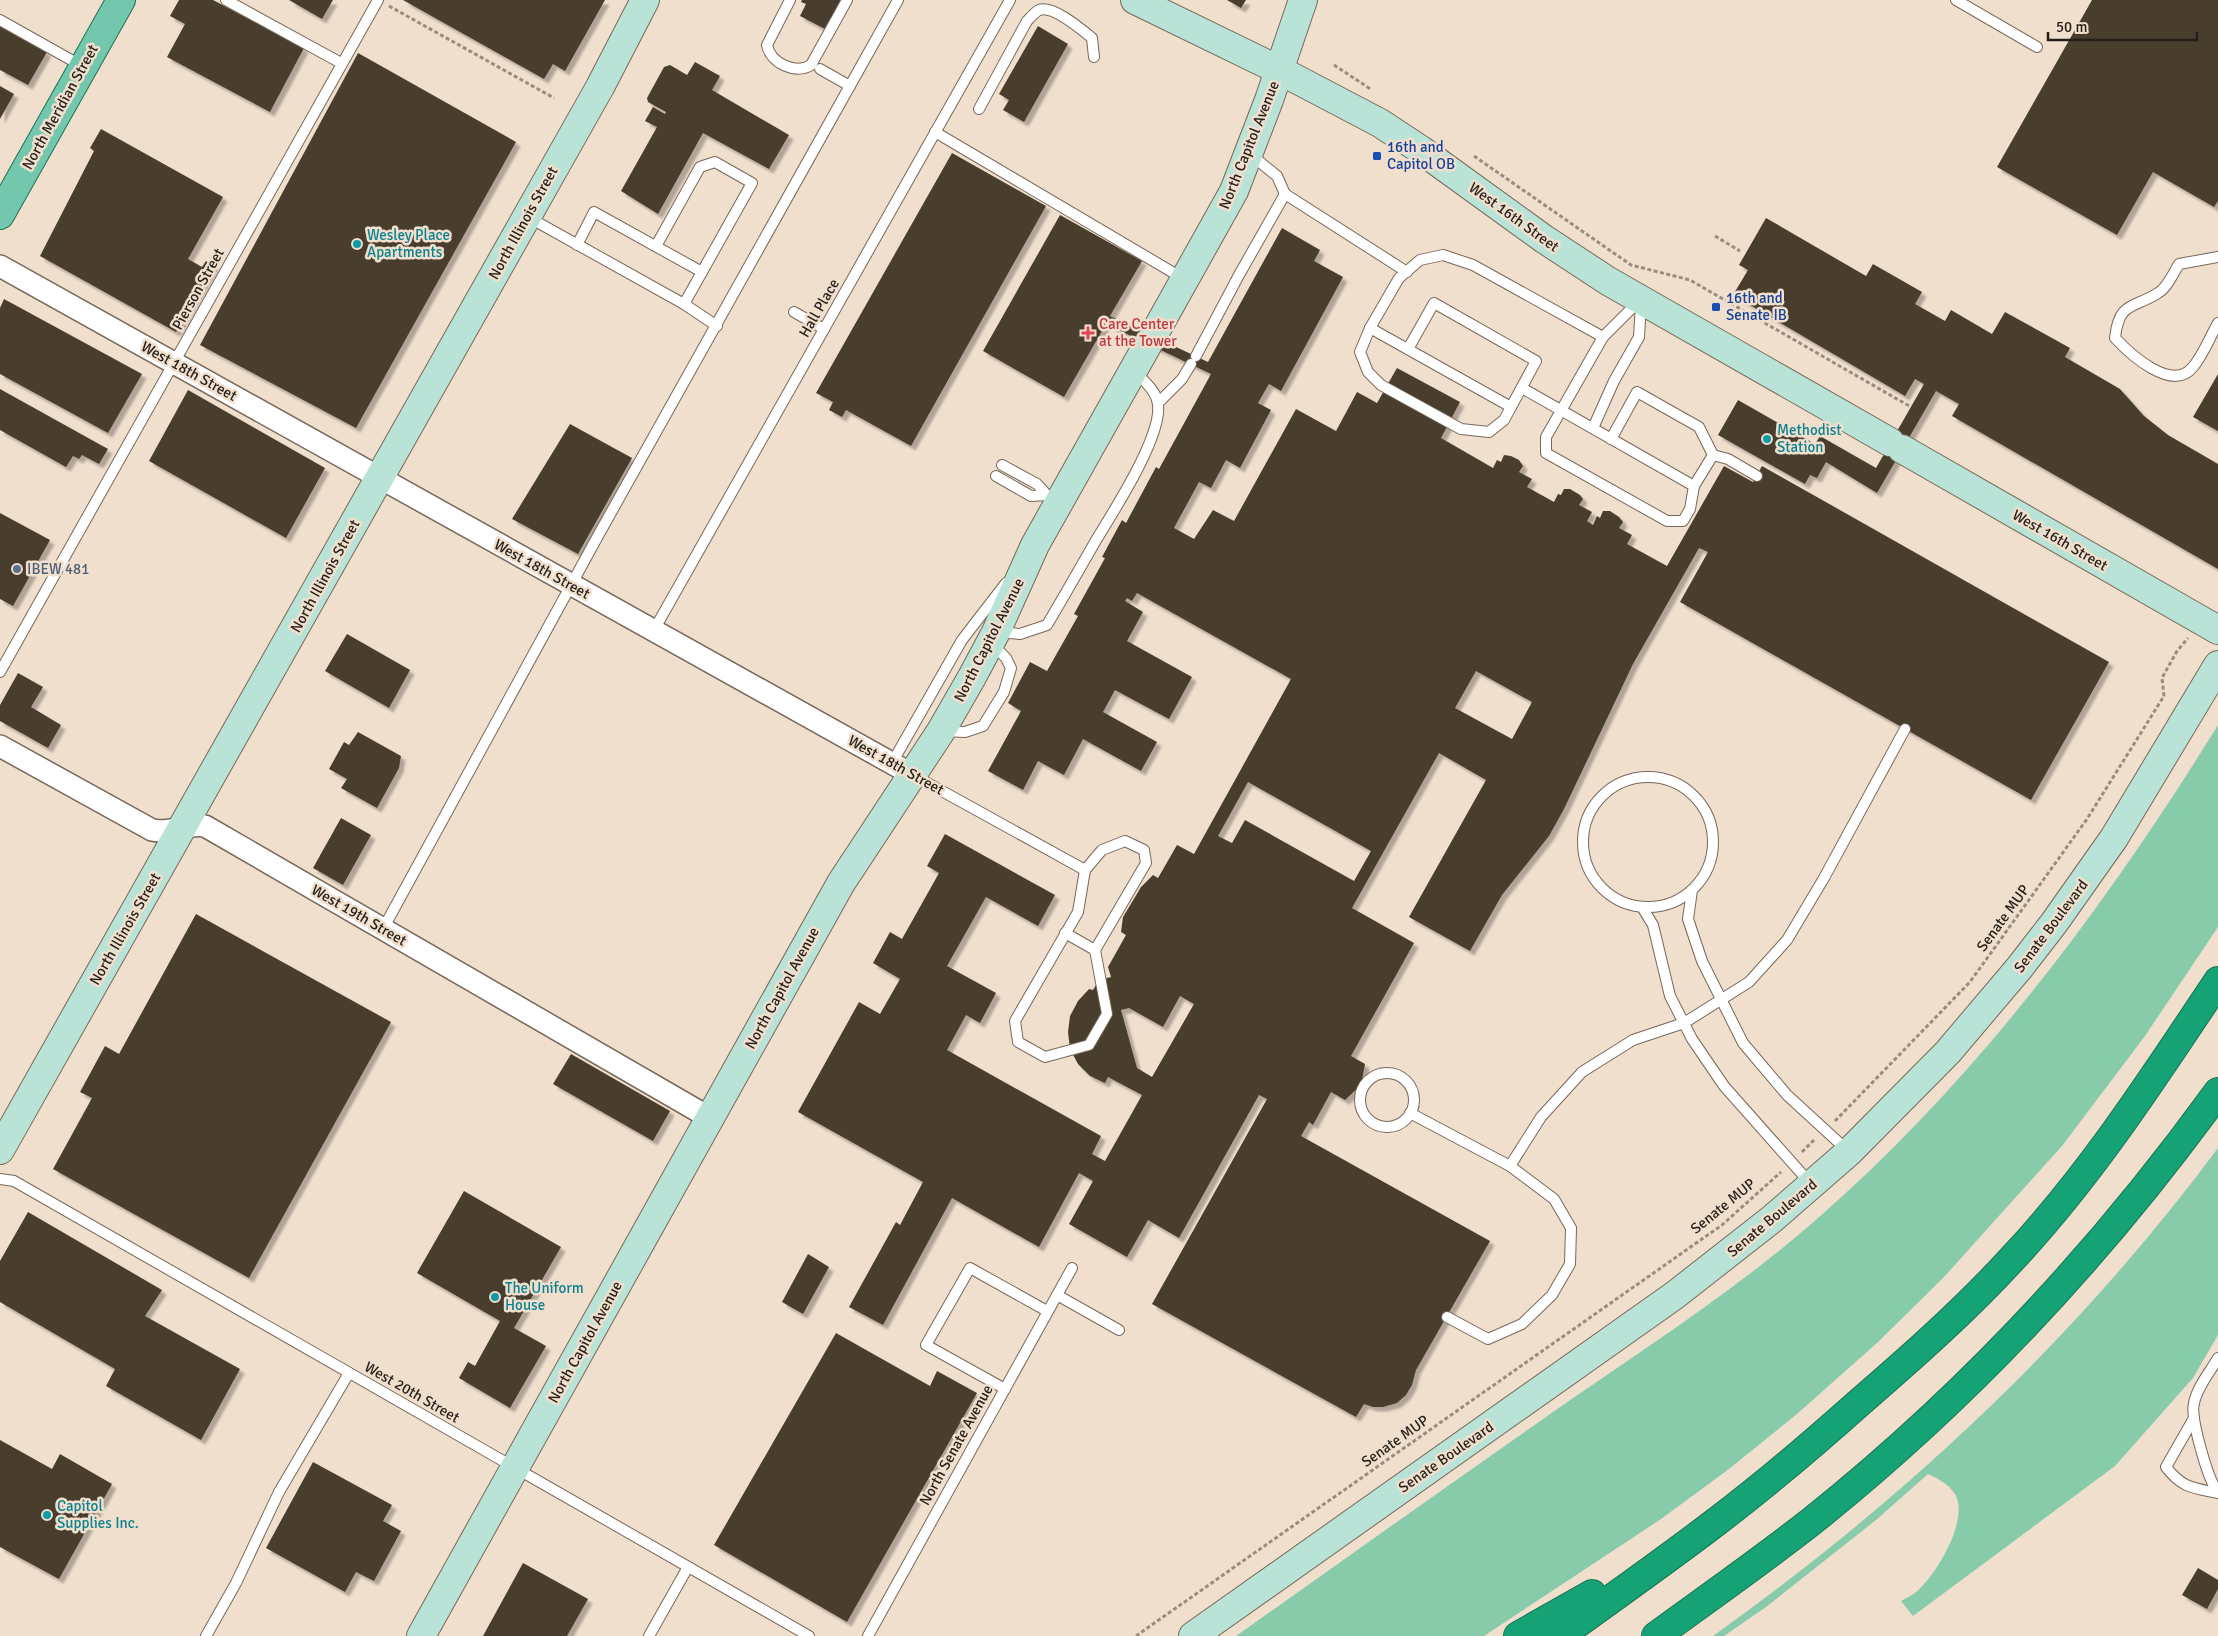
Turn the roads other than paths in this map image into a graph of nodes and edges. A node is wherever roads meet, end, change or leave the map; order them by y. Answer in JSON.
{"nodes":[{"id":1,"x":121,"y":0,"type":"edge"},
{"id":2,"x":226,"y":0,"type":"edge"},
{"id":3,"x":378,"y":0,"type":"edge"},
{"id":4,"x":645,"y":0,"type":"edge"},
{"id":5,"x":790,"y":0,"type":"edge"},
{"id":6,"x":847,"y":0,"type":"edge"},
{"id":7,"x":898,"y":0,"type":"edge"},
{"id":8,"x":1010,"y":0,"type":"edge"},
{"id":9,"x":1135,"y":0,"type":"edge"},
{"id":10,"x":1303,"y":0,"type":"edge"},
{"id":11,"x":1956,"y":0,"type":"edge"},
{"id":12,"x":0,"y":20,"type":"edge"},
{"id":13,"x":2037,"y":47,"type":"dead end"},
{"id":14,"x":1094,"y":57,"type":"dead end"},
{"id":15,"x":341,"y":63,"type":"junction"},
{"id":16,"x":83,"y":67,"type":"junction"},
{"id":17,"x":820,"y":69,"type":"dead end"},
{"id":18,"x":1279,"y":70,"type":"junction"},
{"id":19,"x":850,"y":86,"type":"junction"},
{"id":20,"x":979,"y":109,"type":"dead end"},
{"id":21,"x":935,"y":132,"type":"junction"},
{"id":22,"x":1249,"y":154,"type":"junction"},
{"id":23,"x":1285,"y":194,"type":"junction"},
{"id":24,"x":0,"y":215,"type":"edge"},
{"id":25,"x":527,"y":217,"type":"junction"},
{"id":26,"x":577,"y":245,"type":"junction"},
{"id":27,"x":656,"y":246,"type":"junction"},
{"id":28,"x":2218,"y":257,"type":"edge"},
{"id":29,"x":0,"y":266,"type":"edge"},
{"id":30,"x":702,"y":272,"type":"junction"},
{"id":31,"x":1407,"y":272,"type":"junction"},
{"id":32,"x":1185,"y":280,"type":"junction"},
{"id":33,"x":1641,"y":300,"type":"junction"},
{"id":34,"x":684,"y":304,"type":"junction"},
{"id":35,"x":794,"y":312,"type":"dead end"},
{"id":36,"x":2218,"y":323,"type":"edge"},
{"id":37,"x":717,"y":326,"type":"junction"},
{"id":38,"x":1370,"y":328,"type":"junction"},
{"id":39,"x":824,"y":329,"type":"junction"},
{"id":40,"x":1603,"y":337,"type":"junction"},
{"id":41,"x":1408,"y":349,"type":"junction"},
{"id":42,"x":174,"y":363,"type":"junction"},
{"id":43,"x":1134,"y":370,"type":"junction"},
{"id":44,"x":1522,"y":388,"type":"junction"},
{"id":45,"x":1158,"y":403,"type":"junction"},
{"id":46,"x":1511,"y":407,"type":"junction"},
{"id":47,"x":1561,"y":411,"type":"junction"},
{"id":48,"x":1593,"y":428,"type":"junction"},
{"id":49,"x":1611,"y":439,"type":"junction"},
{"id":50,"x":1713,"y":455,"type":"junction"},
{"id":51,"x":1002,"y":465,"type":"dead end"},
{"id":52,"x":996,"y":476,"type":"dead end"},
{"id":53,"x":1756,"y":476,"type":"dead end"},
{"id":54,"x":380,"y":478,"type":"junction"},
{"id":55,"x":1694,"y":486,"type":"junction"},
{"id":56,"x":1053,"y":498,"type":"junction"},
{"id":57,"x":1035,"y":545,"type":"junction"},
{"id":58,"x":571,"y":585,"type":"junction"},
{"id":59,"x":654,"y":630,"type":"junction"},
{"id":60,"x":2218,"y":630,"type":"edge"},
{"id":61,"x":993,"y":637,"type":"junction"},
{"id":62,"x":2218,"y":665,"type":"edge"},
{"id":63,"x":0,"y":672,"type":"edge"},
{"id":64,"x":1905,"y":729,"type":"dead end"},
{"id":65,"x":941,"y":731,"type":"junction"},
{"id":66,"x":0,"y":746,"type":"edge"},
{"id":67,"x":902,"y":769,"type":"junction"},
{"id":68,"x":182,"y":829,"type":"junction"},
{"id":69,"x":1085,"y":870,"type":"junction"},
{"id":70,"x":1692,"y":890,"type":"junction"},
{"id":71,"x":1642,"y":907,"type":"junction"},
{"id":72,"x":383,"y":929,"type":"junction"},
{"id":73,"x":1066,"y":933,"type":"junction"},
{"id":74,"x":1095,"y":950,"type":"junction"},
{"id":75,"x":2218,"y":981,"type":"edge"},
{"id":76,"x":1721,"y":999,"type":"junction"},
{"id":77,"x":1684,"y":1023,"type":"junction"},
{"id":78,"x":2218,"y":1092,"type":"edge"},
{"id":79,"x":1410,"y":1113,"type":"junction"},
{"id":80,"x":710,"y":1118,"type":"junction"},
{"id":81,"x":0,"y":1150,"type":"edge"},
{"id":82,"x":1849,"y":1152,"type":"junction"},
{"id":83,"x":1510,"y":1166,"type":"junction"},
{"id":84,"x":0,"y":1179,"type":"edge"},
{"id":85,"x":1812,"y":1185,"type":"junction"},
{"id":86,"x":1072,"y":1268,"type":"dead end"},
{"id":87,"x":1057,"y":1295,"type":"junction"},
{"id":88,"x":1047,"y":1311,"type":"junction"},
{"id":89,"x":1447,"y":1317,"type":"dead end"},
{"id":90,"x":1119,"y":1330,"type":"dead end"},
{"id":91,"x":2218,"y":1358,"type":"edge"},
{"id":92,"x":349,"y":1373,"type":"junction"},
{"id":93,"x":1004,"y":1389,"type":"junction"},
{"id":94,"x":2194,"y":1418,"type":"junction"},
{"id":95,"x":514,"y":1468,"type":"junction"},
{"id":96,"x":2218,"y":1492,"type":"edge"},
{"id":97,"x":1714,"y":1524,"type":"junction"},
{"id":98,"x":688,"y":1567,"type":"junction"},
{"id":99,"x":206,"y":1636,"type":"edge"},
{"id":100,"x":421,"y":1636,"type":"edge"},
{"id":101,"x":649,"y":1636,"type":"edge"},
{"id":102,"x":809,"y":1636,"type":"edge"},
{"id":103,"x":868,"y":1636,"type":"edge"},
{"id":104,"x":1193,"y":1636,"type":"edge"},
{"id":105,"x":1518,"y":1636,"type":"edge"},
{"id":106,"x":1560,"y":1636,"type":"edge"},
{"id":107,"x":1656,"y":1636,"type":"edge"}],
"edges":[{"from":1,"to":16,"type":"main road","name":"North Meridian Street"},
{"from":2,"to":15,"type":"lane"},
{"from":3,"to":15,"type":"lane","name":"Pierson Street"},
{"from":4,"to":25,"type":"main road","name":"North Illinois Street"},
{"from":5,"to":6,"type":"lane"},
{"from":7,"to":19,"type":"lane"},
{"from":8,"to":21,"type":"lane","name":"Hall Place"},
{"from":9,"to":18,"type":"main road","name":"West 16th Street"},
{"from":10,"to":18,"type":"main road","name":"North Capitol Avenue"},
{"from":11,"to":13,"type":"lane"},
{"from":12,"to":16,"type":"lane"},
{"from":14,"to":20,"type":"lane"},
{"from":15,"to":42,"type":"lane","name":"Pierson Street"},
{"from":16,"to":24,"type":"main road","name":"North Meridian Street"},
{"from":17,"to":19,"type":"lane"},
{"from":18,"to":22,"type":"main road","name":"North Capitol Avenue"},
{"from":18,"to":33,"type":"main road","name":"West 16th Street"},
{"from":19,"to":37,"type":"lane"},
{"from":21,"to":32,"type":"lane"},
{"from":21,"to":39,"type":"lane","name":"Hall Place"},
{"from":22,"to":23,"type":"lane"},
{"from":22,"to":32,"type":"main road","name":"North Capitol Avenue"},
{"from":23,"to":31,"type":"lane"},
{"from":23,"to":45,"type":"lane"},
{"from":25,"to":26,"type":"lane"},
{"from":25,"to":54,"type":"main road","name":"North Illinois Street"},
{"from":26,"to":27,"type":"lane"},
{"from":26,"to":34,"type":"lane"},
{"from":27,"to":30,"type":"lane"},
{"from":27,"to":30,"type":"lane"},
{"from":28,"to":36,"type":"lane"},
{"from":29,"to":42,"type":"street","name":"West 18th Street"},
{"from":30,"to":34,"type":"lane"},
{"from":31,"to":38,"type":"lane"},
{"from":31,"to":40,"type":"lane"},
{"from":32,"to":43,"type":"main road","name":"North Capitol Avenue"},
{"from":33,"to":40,"type":"lane"},
{"from":33,"to":48,"type":"lane"},
{"from":33,"to":60,"type":"main road","name":"West 16th Street"},
{"from":34,"to":37,"type":"lane"},
{"from":35,"to":39,"type":"lane"},
{"from":37,"to":58,"type":"lane"},
{"from":38,"to":41,"type":"lane"},
{"from":38,"to":46,"type":"lane"},
{"from":39,"to":59,"type":"lane","name":"Hall Place"},
{"from":40,"to":47,"type":"lane"},
{"from":41,"to":44,"type":"lane"},
{"from":41,"to":46,"type":"lane"},
{"from":42,"to":54,"type":"street","name":"West 18th Street"},
{"from":42,"to":63,"type":"lane","name":"Pierson Street"},
{"from":43,"to":45,"type":"lane"},
{"from":43,"to":56,"type":"main road","name":"North Capitol Avenue"},
{"from":44,"to":46,"type":"lane"},
{"from":44,"to":47,"type":"lane"},
{"from":45,"to":61,"type":"lane"},
{"from":47,"to":48,"type":"lane"},
{"from":47,"to":55,"type":"lane"},
{"from":48,"to":49,"type":"lane"},
{"from":49,"to":50,"type":"lane"},
{"from":49,"to":55,"type":"lane"},
{"from":50,"to":53,"type":"lane"},
{"from":50,"to":55,"type":"lane"},
{"from":51,"to":56,"type":"lane"},
{"from":52,"to":56,"type":"lane"},
{"from":54,"to":58,"type":"street","name":"West 18th Street"},
{"from":54,"to":68,"type":"main road","name":"North Illinois Street"},
{"from":56,"to":57,"type":"main road","name":"North Capitol Avenue"},
{"from":57,"to":61,"type":"main road","name":"North Capitol Avenue"},
{"from":57,"to":67,"type":"lane"},
{"from":58,"to":59,"type":"street","name":"West 18th Street"},
{"from":58,"to":72,"type":"lane"},
{"from":59,"to":67,"type":"street","name":"West 18th Street"},
{"from":61,"to":65,"type":"main road","name":"North Capitol Avenue"},
{"from":61,"to":65,"type":"lane"},
{"from":62,"to":82,"type":"main road","name":"Senate Boulevard"},
{"from":64,"to":76,"type":"lane"},
{"from":65,"to":67,"type":"main road","name":"North Capitol Avenue"},
{"from":66,"to":68,"type":"street","name":"West 19th Street"},
{"from":67,"to":69,"type":"lane","name":"West 18th Street"},
{"from":67,"to":80,"type":"main road","name":"North Capitol Avenue"},
{"from":68,"to":72,"type":"street","name":"West 19th Street"},
{"from":68,"to":81,"type":"main road","name":"North Illinois Street"},
{"from":69,"to":73,"type":"lane"},
{"from":69,"to":74,"type":"lane"},
{"from":70,"to":71,"type":"lane"},
{"from":70,"to":71,"type":"lane"},
{"from":70,"to":76,"type":"lane"},
{"from":71,"to":77,"type":"lane"},
{"from":72,"to":80,"type":"street","name":"West 19th Street"},
{"from":73,"to":74,"type":"lane"},
{"from":73,"to":74,"type":"lane"},
{"from":75,"to":97,"type":"highway"},
{"from":76,"to":77,"type":"lane"},
{"from":76,"to":82,"type":"lane"},
{"from":77,"to":83,"type":"lane"},
{"from":77,"to":85,"type":"lane"},
{"from":78,"to":107,"type":"highway"},
{"from":79,"to":79,"type":"lane"},
{"from":79,"to":83,"type":"lane"},
{"from":80,"to":95,"type":"main road","name":"North Capitol Avenue"},
{"from":82,"to":85,"type":"main road","name":"Senate Boulevard"},
{"from":83,"to":89,"type":"lane"},
{"from":84,"to":92,"type":"lane","name":"West 20th Street"},
{"from":85,"to":104,"type":"main road","name":"Senate Boulevard"},
{"from":86,"to":87,"type":"lane","name":"North Senate Avenue"},
{"from":87,"to":88,"type":"lane","name":"North Senate Avenue"},
{"from":87,"to":90,"type":"lane"},
{"from":88,"to":93,"type":"lane","name":"North Senate Avenue"},
{"from":88,"to":93,"type":"lane"},
{"from":91,"to":94,"type":"lane"},
{"from":92,"to":95,"type":"lane","name":"West 20th Street"},
{"from":92,"to":99,"type":"lane"},
{"from":93,"to":103,"type":"lane","name":"North Senate Avenue"},
{"from":94,"to":96,"type":"lane"},
{"from":94,"to":96,"type":"lane"},
{"from":95,"to":98,"type":"lane","name":"West 20th Street"},
{"from":95,"to":100,"type":"main road","name":"North Capitol Avenue"},
{"from":97,"to":105,"type":"highway"},
{"from":97,"to":106,"type":"highway"},
{"from":98,"to":101,"type":"lane"},
{"from":98,"to":102,"type":"lane","name":"West 20th Street"}]}
